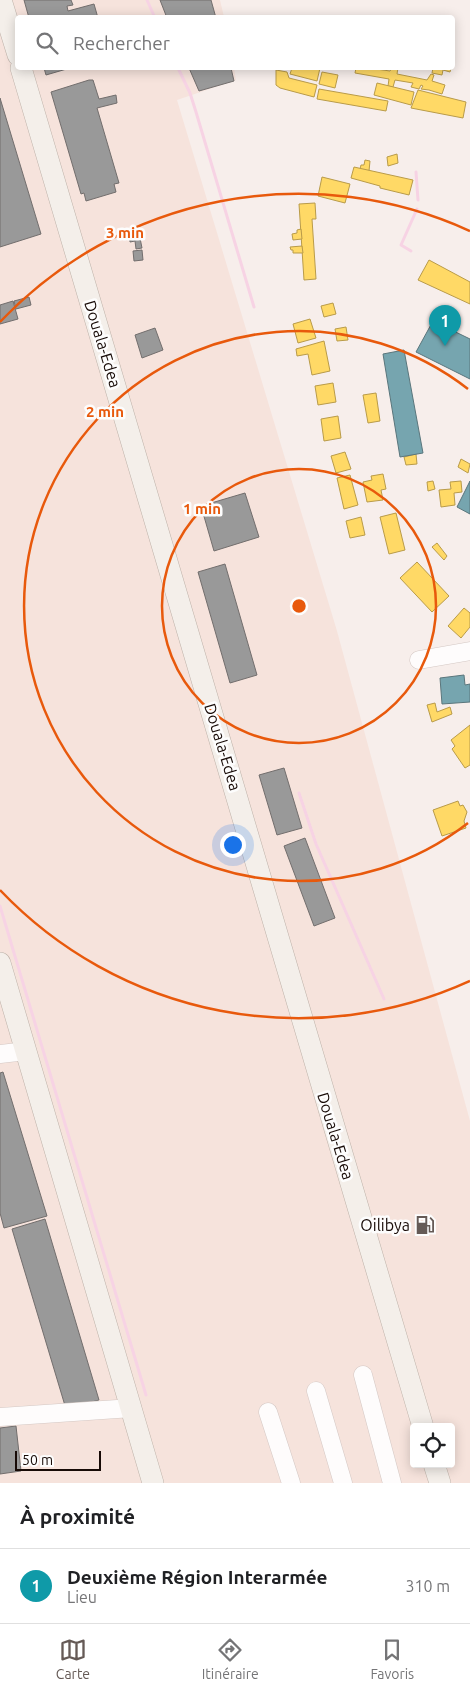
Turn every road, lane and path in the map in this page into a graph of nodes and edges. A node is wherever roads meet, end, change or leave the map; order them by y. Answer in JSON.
{"nodes":[{"id":1,"x":1,"y":0,"type":"edge"},
{"id":2,"x":15,"y":45,"type":"edge"},
{"id":3,"x":22,"y":70,"type":"edge"},
{"id":4,"x":470,"y":651,"type":"edge"},
{"id":5,"x":419,"y":660,"type":"dead end"},
{"id":6,"x":0,"y":963,"type":"edge"},
{"id":7,"x":26,"y":1051,"type":"junction"},
{"id":8,"x":0,"y":1054,"type":"edge"},
{"id":9,"x":363,"y":1375,"type":"dead end"},
{"id":10,"x":316,"y":1391,"type":"dead end"},
{"id":11,"x":132,"y":1408,"type":"junction"},
{"id":12,"x":268,"y":1412,"type":"dead end"},
{"id":13,"x":0,"y":1417,"type":"edge"},
{"id":14,"x":422,"y":1423,"type":"edge"},
{"id":15,"x":435,"y":1468,"type":"edge"},
{"id":16,"x":153,"y":1483,"type":"edge"},
{"id":17,"x":291,"y":1483,"type":"edge"},
{"id":18,"x":343,"y":1483,"type":"edge"},
{"id":19,"x":392,"y":1483,"type":"edge"},
{"id":20,"x":440,"y":1483,"type":"edge"}],
"edges":[{"from":1,"to":2,"type":"main road"},
{"from":3,"to":14,"type":"main road","name":"Douala-Edea"},
{"from":4,"to":5,"type":"street"},
{"from":6,"to":7,"type":"main road"},
{"from":7,"to":8,"type":"street"},
{"from":7,"to":11,"type":"main road"},
{"from":9,"to":19,"type":"street"},
{"from":10,"to":18,"type":"street"},
{"from":11,"to":13,"type":"street"},
{"from":11,"to":16,"type":"main road"},
{"from":12,"to":17,"type":"street"},
{"from":15,"to":20,"type":"main road"}]}
